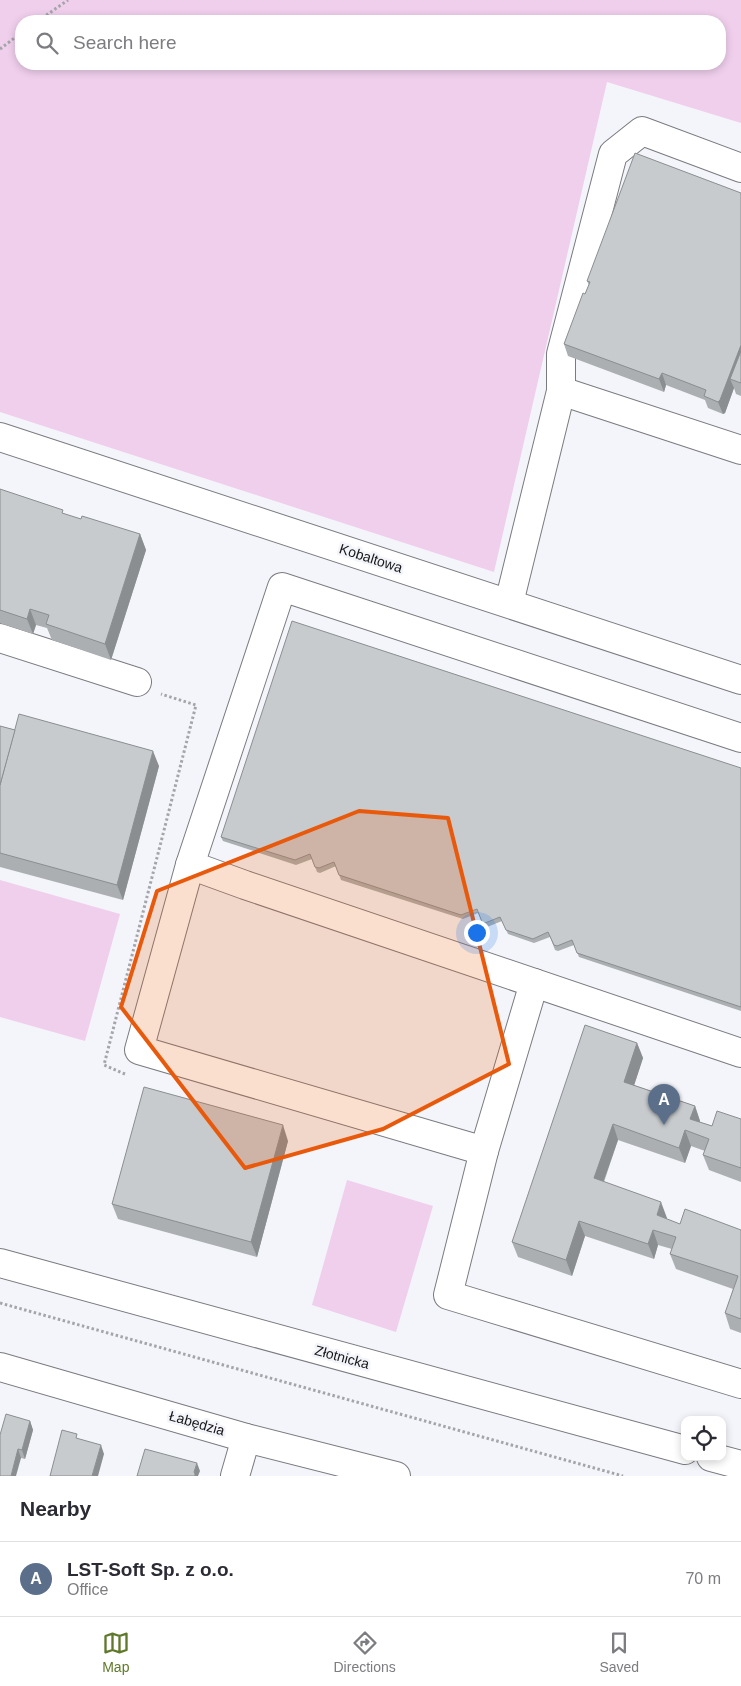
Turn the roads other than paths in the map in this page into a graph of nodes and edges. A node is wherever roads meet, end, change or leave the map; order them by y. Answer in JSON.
{"nodes":[{"id":1,"x":741,"y":168,"type":"edge"},
{"id":2,"x":561,"y":390,"type":"junction"},
{"id":3,"x":0,"y":437,"type":"edge"},
{"id":4,"x":741,"y":450,"type":"edge"},
{"id":5,"x":509,"y":603,"type":"junction"},
{"id":6,"x":0,"y":638,"type":"edge"},
{"id":7,"x":741,"y":680,"type":"edge"},
{"id":8,"x":136,"y":682,"type":"road end"},
{"id":9,"x":741,"y":738,"type":"edge"},
{"id":10,"x":190,"y":865,"type":"junction"},
{"id":11,"x":534,"y":983,"type":"junction"},
{"id":12,"x":741,"y":1053,"type":"edge"},
{"id":13,"x":484,"y":1151,"type":"junction"},
{"id":14,"x":0,"y":1263,"type":"edge"},
{"id":15,"x":0,"y":1367,"type":"edge"},
{"id":16,"x":741,"y":1384,"type":"edge"},
{"id":17,"x":246,"y":1438,"type":"junction"},
{"id":18,"x":681,"y":1449,"type":"edge"},
{"id":19,"x":724,"y":1461,"type":"edge"},
{"id":20,"x":741,"y":1466,"type":"edge"},
{"id":21,"x":235,"y":1476,"type":"edge"},
{"id":22,"x":396,"y":1476,"type":"edge"}],
"edges":[{"from":1,"to":2,"type":"street"},
{"from":2,"to":4,"type":"street"},
{"from":2,"to":5,"type":"street"},
{"from":3,"to":5,"type":"street","name":"Kobaltowa"},
{"from":5,"to":7,"type":"street","name":"Kobaltowa"},
{"from":6,"to":8,"type":"street"},
{"from":9,"to":10,"type":"street"},
{"from":10,"to":11,"type":"street"},
{"from":10,"to":13,"type":"street"},
{"from":11,"to":12,"type":"street"},
{"from":11,"to":13,"type":"street"},
{"from":13,"to":16,"type":"street"},
{"from":14,"to":18,"type":"street","name":"Złotnicka"},
{"from":15,"to":17,"type":"street","name":"Łabędzia"},
{"from":17,"to":21,"type":"street"},
{"from":17,"to":22,"type":"street","name":"Łabędzia"},
{"from":19,"to":20,"type":"street"}]}
